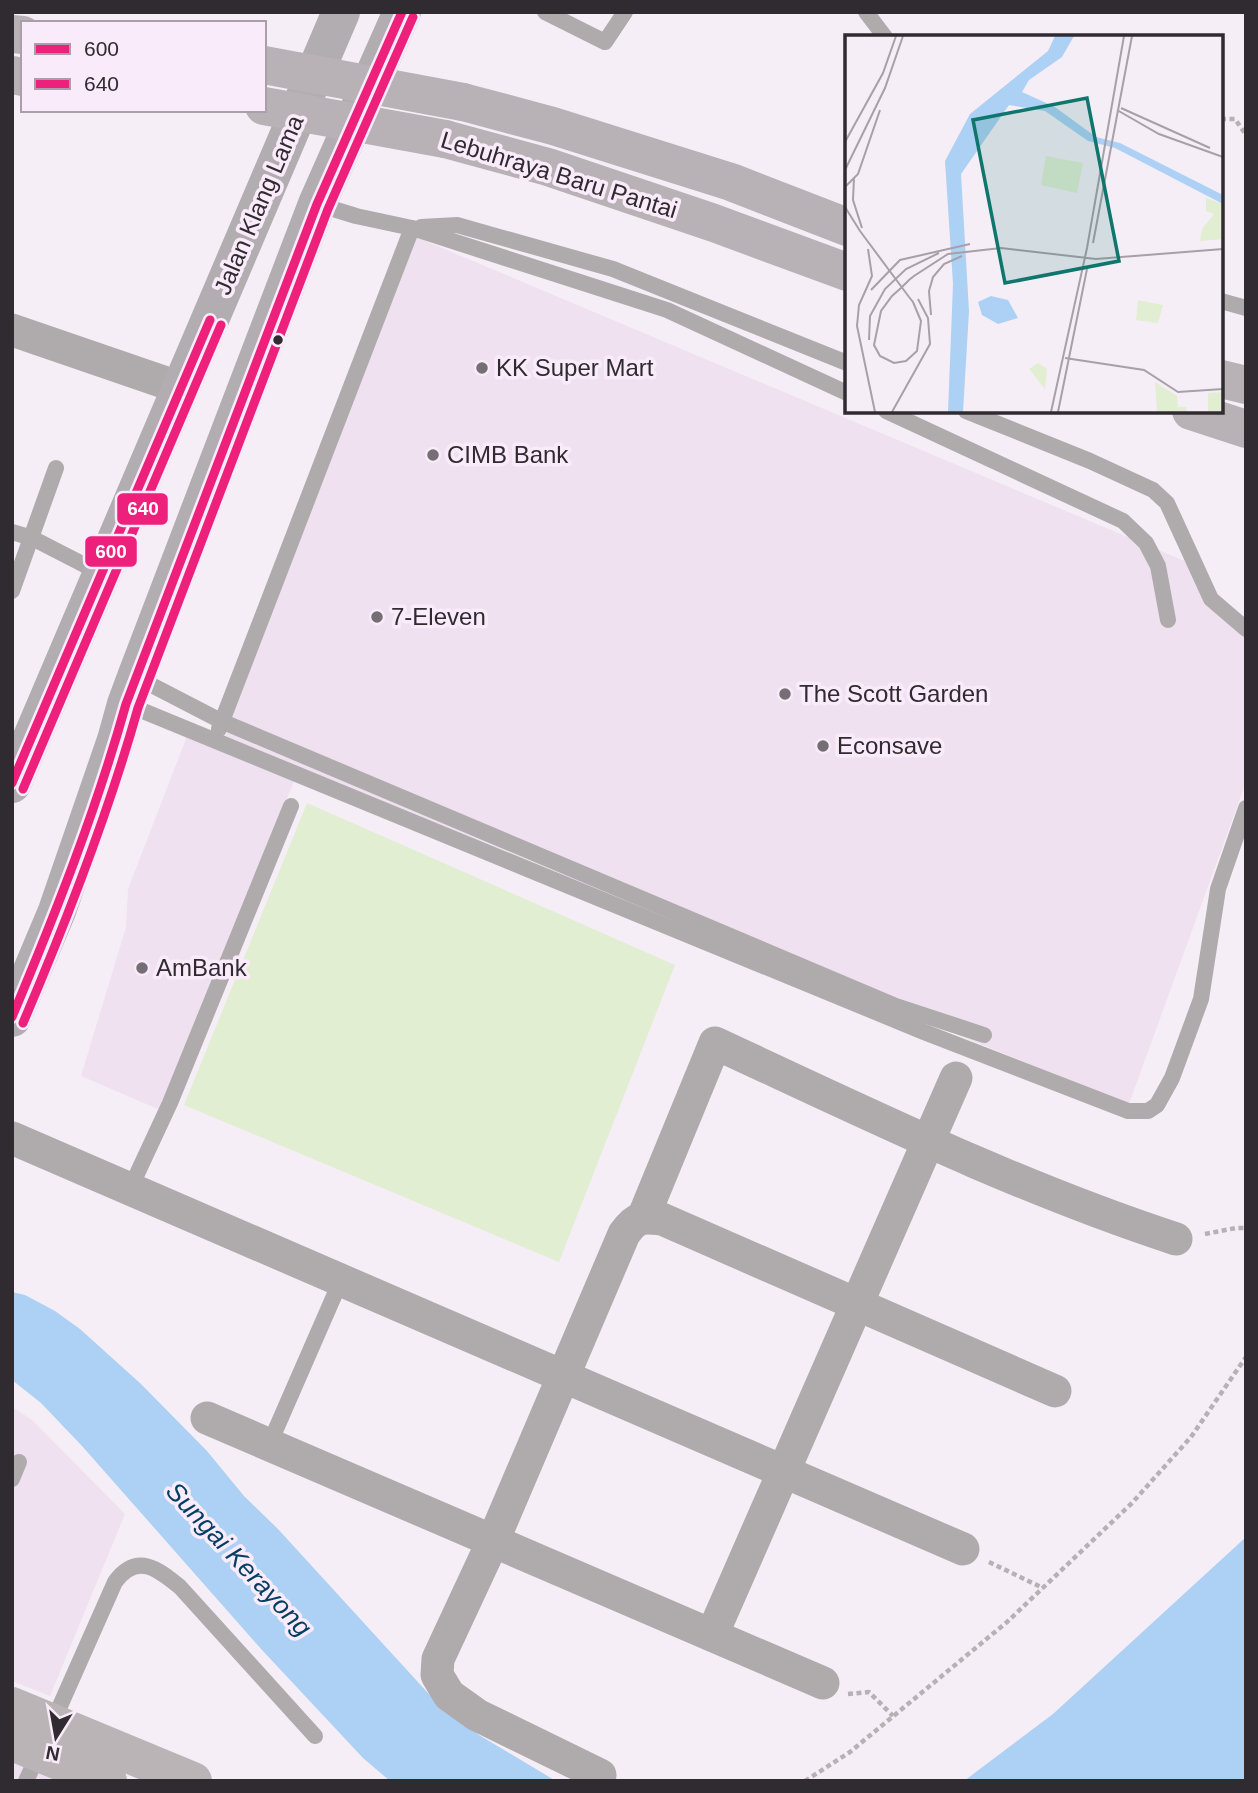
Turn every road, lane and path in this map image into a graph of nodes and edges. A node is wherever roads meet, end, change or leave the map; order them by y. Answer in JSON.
{"nodes":[{"id":1,"x":341,"y":12,"type":"edge"},
{"id":2,"x":401,"y":12,"type":"edge"},
{"id":3,"x":545,"y":12,"type":"edge"},
{"id":4,"x":625,"y":12,"type":"edge"},
{"id":5,"x":866,"y":12,"type":"edge"},
{"id":6,"x":883,"y":35,"type":"edge"},
{"id":7,"x":266,"y":65,"type":"edge"},
{"id":8,"x":266,"y":106,"type":"edge"},
{"id":9,"x":1223,"y":119,"type":"edge"},
{"id":10,"x":1246,"y":135,"type":"edge"},
{"id":11,"x":317,"y":204,"type":"junction"},
{"id":12,"x":845,"y":226,"type":"edge"},
{"id":13,"x":412,"y":228,"type":"junction"},
{"id":14,"x":845,"y":271,"type":"edge"},
{"id":15,"x":1223,"y":302,"type":"edge"},
{"id":16,"x":1246,"y":308,"type":"edge"},
{"id":17,"x":12,"y":330,"type":"edge"},
{"id":18,"x":845,"y":362,"type":"edge"},
{"id":19,"x":181,"y":388,"type":"junction"},
{"id":20,"x":845,"y":392,"type":"edge"},
{"id":21,"x":890,"y":413,"type":"edge"},
{"id":22,"x":971,"y":413,"type":"edge"},
{"id":23,"x":1197,"y":413,"type":"edge"},
{"id":24,"x":1246,"y":429,"type":"edge"},
{"id":25,"x":56,"y":467,"type":"dead end"},
{"id":26,"x":12,"y":532,"type":"edge"},
{"id":27,"x":32,"y":538,"type":"junction"},
{"id":28,"x":102,"y":574,"type":"junction"},
{"id":29,"x":12,"y":591,"type":"edge"},
{"id":30,"x":1168,"y":620,"type":"dead end"},
{"id":31,"x":1246,"y":629,"type":"edge"},
{"id":32,"x":131,"y":691,"type":"junction"},
{"id":33,"x":221,"y":721,"type":"junction"},
{"id":34,"x":215,"y":741,"type":"junction"},
{"id":35,"x":14,"y":774,"type":"edge"},
{"id":36,"x":291,"y":806,"type":"dead end"},
{"id":37,"x":1246,"y":808,"type":"edge"},
{"id":38,"x":12,"y":1018,"type":"edge"},
{"id":39,"x":984,"y":1035,"type":"dead end"},
{"id":40,"x":956,"y":1078,"type":"dead end"},
{"id":41,"x":12,"y":1138,"type":"edge"},
{"id":42,"x":928,"y":1142,"type":"junction"},
{"id":43,"x":130,"y":1189,"type":"junction"},
{"id":44,"x":643,"y":1218,"type":"junction"},
{"id":45,"x":1246,"y":1228,"type":"edge"},
{"id":46,"x":1176,"y":1239,"type":"joint"},
{"id":47,"x":341,"y":1280,"type":"junction"},
{"id":48,"x":858,"y":1304,"type":"junction"},
{"id":49,"x":1246,"y":1357,"type":"edge"},
{"id":50,"x":563,"y":1376,"type":"junction"},
{"id":51,"x":1055,"y":1391,"type":"dead end"},
{"id":52,"x":207,"y":1418,"type":"dead end"},
{"id":53,"x":270,"y":1445,"type":"junction"},
{"id":54,"x":19,"y":1461,"type":"dead end"},
{"id":55,"x":785,"y":1472,"type":"junction"},
{"id":56,"x":12,"y":1479,"type":"edge"},
{"id":57,"x":493,"y":1541,"type":"junction"},
{"id":58,"x":964,"y":1549,"type":"joint"},
{"id":59,"x":1043,"y":1588,"type":"junction"},
{"id":60,"x":712,"y":1635,"type":"junction"},
{"id":61,"x":823,"y":1683,"type":"joint"},
{"id":62,"x":12,"y":1706,"type":"edge"},
{"id":63,"x":893,"y":1716,"type":"junction"},
{"id":64,"x":315,"y":1736,"type":"dead end"},
{"id":65,"x":32,"y":1750,"type":"edge"},
{"id":66,"x":600,"y":1775,"type":"dead end"},
{"id":67,"x":108,"y":1781,"type":"edge"},
{"id":68,"x":193,"y":1781,"type":"edge"},
{"id":69,"x":805,"y":1781,"type":"edge"}],
"edges":[{"from":1,"to":19,"type":"main road","name":"Jalan Klang Lama"},
{"from":2,"to":11,"type":"main road"},
{"from":3,"to":4,"type":"lane"},
{"from":5,"to":6,"type":"lane"},
{"from":7,"to":12,"type":"highway","name":"Lebuhraya Baru Pantai","bridge":true},
{"from":8,"to":14,"type":"highway","name":"Lebuhraya Baru Pantai","bridge":true},
{"from":9,"to":10,"type":"path"},
{"from":11,"to":13,"type":"lane"},
{"from":11,"to":32,"type":"main road"},
{"from":13,"to":18,"type":"lane"},
{"from":13,"to":20,"type":"lane"},
{"from":13,"to":33,"type":"lane"},
{"from":15,"to":16,"type":"lane"},
{"from":17,"to":19,"type":"street"},
{"from":19,"to":28,"type":"main road","name":"Jalan Klang Lama"},
{"from":21,"to":30,"type":"lane"},
{"from":22,"to":31,"type":"lane"},
{"from":23,"to":24,"type":"highway"},
{"from":25,"to":27,"type":"lane"},
{"from":26,"to":27,"type":"lane"},
{"from":27,"to":28,"type":"lane"},
{"from":27,"to":29,"type":"lane"},
{"from":28,"to":35,"type":"main road","name":"Jalan Klang Lama"},
{"from":32,"to":33,"type":"lane"},
{"from":32,"to":34,"type":"lane"},
{"from":32,"to":38,"type":"main road"},
{"from":33,"to":34,"type":"lane"},
{"from":33,"to":39,"type":"lane"},
{"from":34,"to":37,"type":"lane"},
{"from":36,"to":43,"type":"lane"},
{"from":40,"to":42,"type":"street"},
{"from":41,"to":43,"type":"street"},
{"from":42,"to":44,"type":"street"},
{"from":42,"to":46,"type":"street"},
{"from":42,"to":48,"type":"street"},
{"from":43,"to":47,"type":"street"},
{"from":44,"to":48,"type":"street"},
{"from":44,"to":50,"type":"street"},
{"from":45,"to":46,"type":"path"},
{"from":47,"to":50,"type":"street"},
{"from":47,"to":53,"type":"lane"},
{"from":48,"to":51,"type":"street"},
{"from":48,"to":55,"type":"street"},
{"from":49,"to":59,"type":"path"},
{"from":50,"to":55,"type":"street"},
{"from":50,"to":57,"type":"street"},
{"from":52,"to":53,"type":"street"},
{"from":53,"to":57,"type":"street"},
{"from":54,"to":56,"type":"lane"},
{"from":55,"to":58,"type":"street"},
{"from":55,"to":60,"type":"street"},
{"from":57,"to":60,"type":"street"},
{"from":57,"to":66,"type":"street"},
{"from":58,"to":59,"type":"path"},
{"from":59,"to":63,"type":"path"},
{"from":60,"to":61,"type":"street"},
{"from":61,"to":63,"type":"path"},
{"from":62,"to":65,"type":"street"},
{"from":63,"to":69,"type":"path"},
{"from":64,"to":65,"type":"lane"},
{"from":65,"to":67,"type":"street"},
{"from":65,"to":68,"type":"street"}]}
